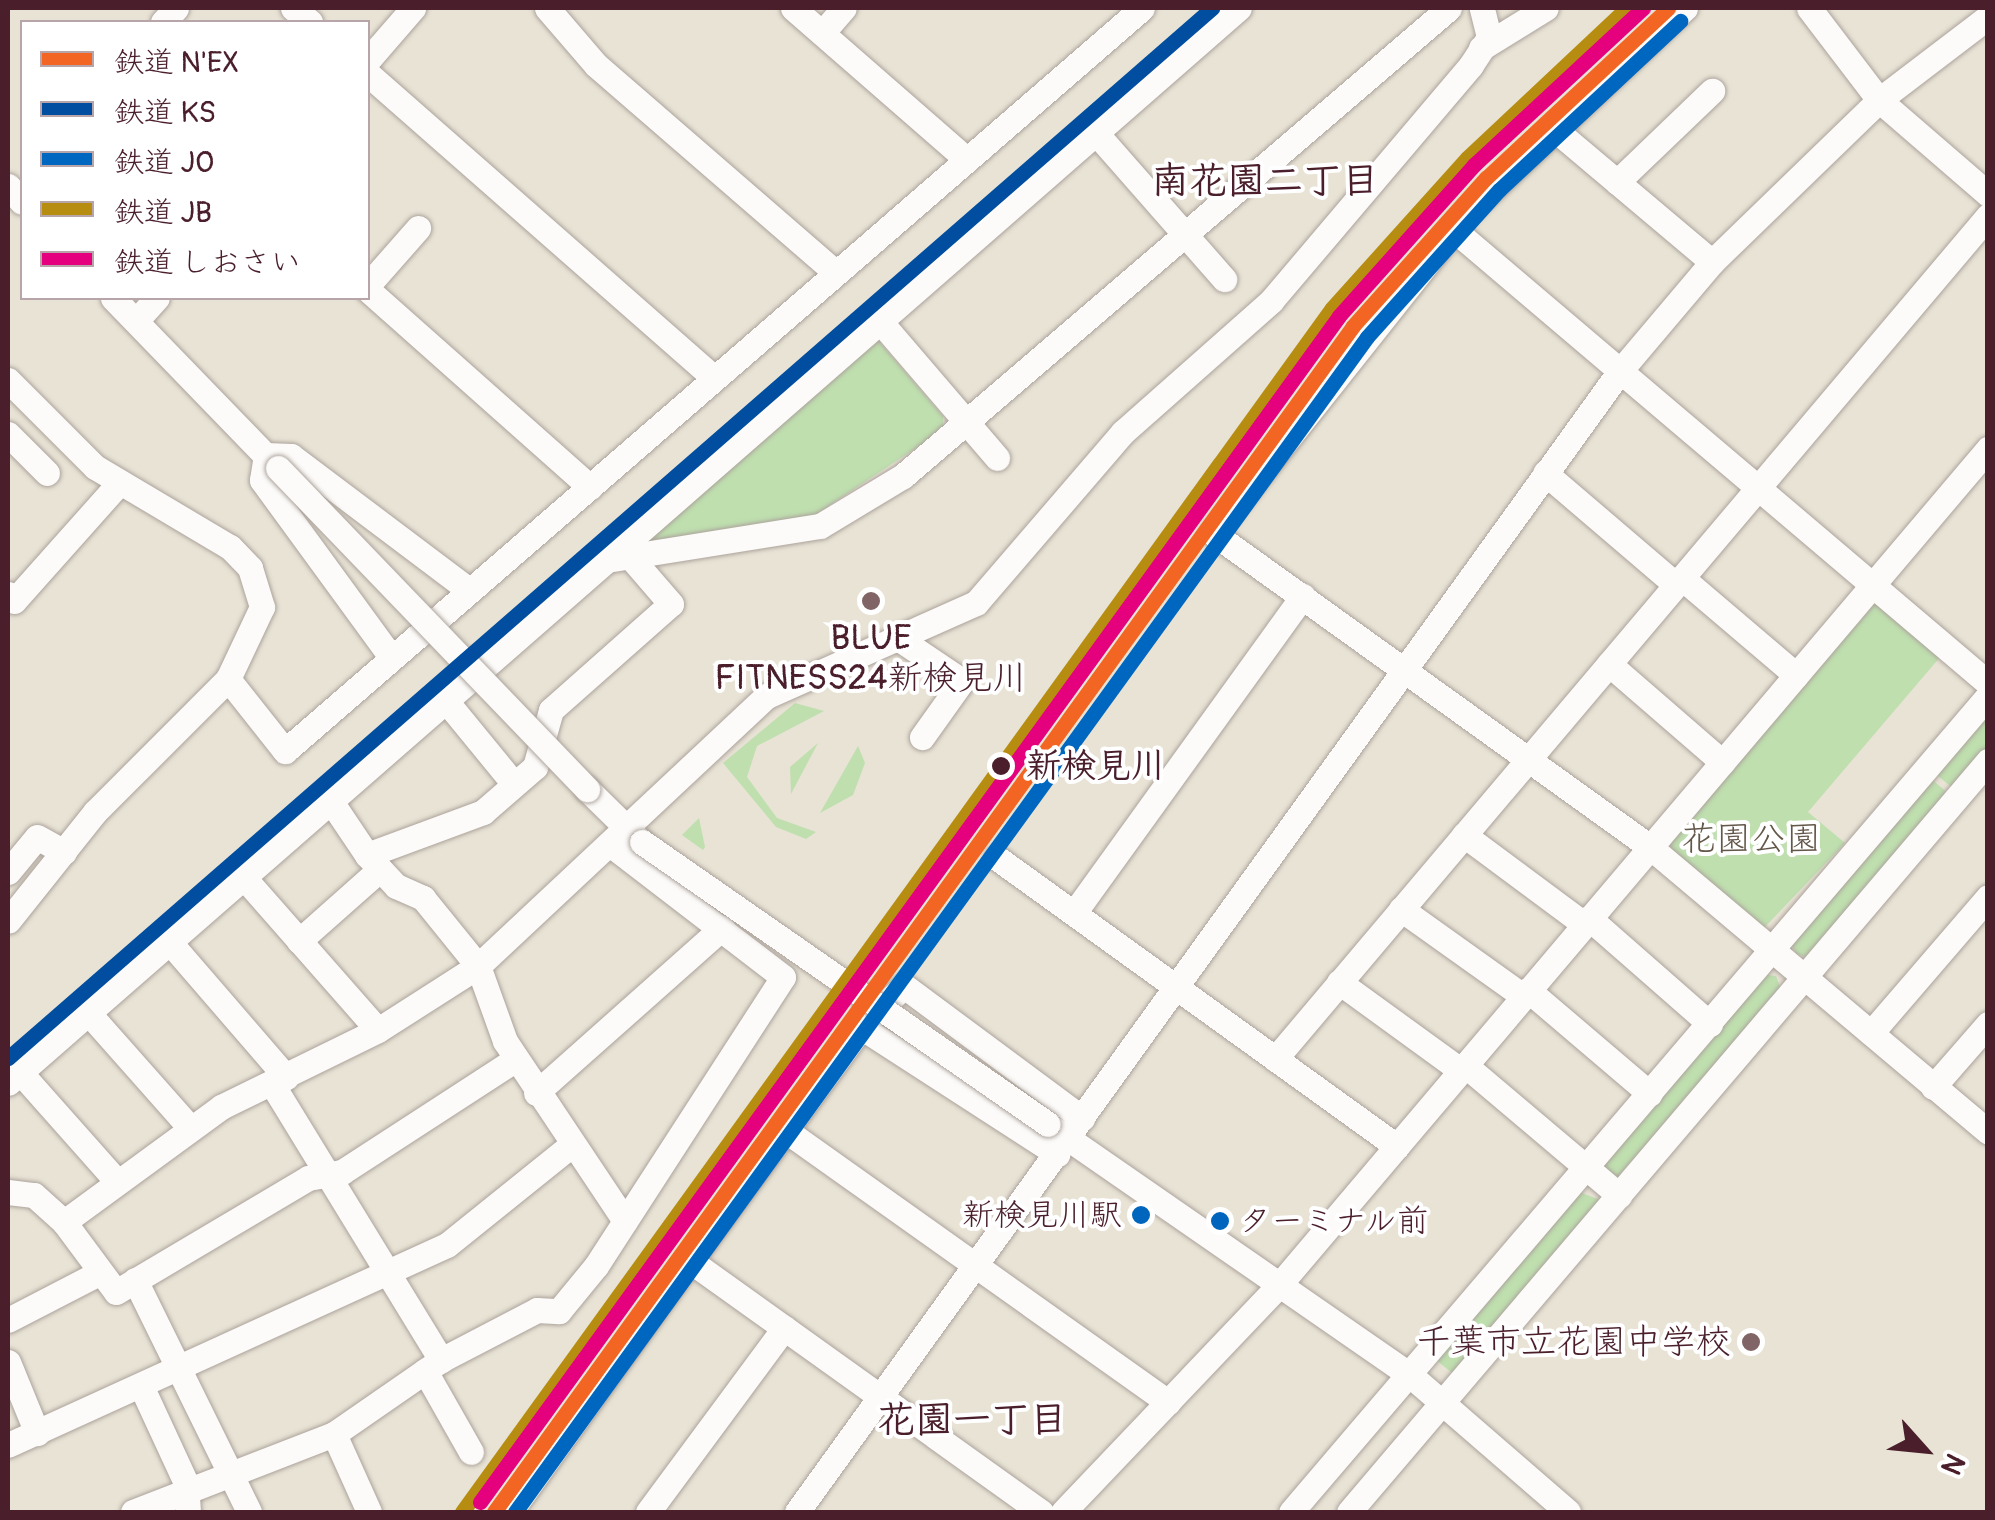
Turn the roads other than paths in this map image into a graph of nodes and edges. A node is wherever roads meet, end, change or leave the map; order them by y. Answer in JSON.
{"nodes":[{"id":1,"x":413,"y":8,"type":"edge"},
{"id":2,"x":547,"y":8,"type":"edge"},
{"id":3,"x":793,"y":8,"type":"edge"},
{"id":4,"x":844,"y":8,"type":"edge"},
{"id":5,"x":1140,"y":8,"type":"edge"},
{"id":6,"x":1239,"y":8,"type":"edge"},
{"id":7,"x":1449,"y":8,"type":"edge"},
{"id":8,"x":1482,"y":8,"type":"edge"},
{"id":9,"x":1546,"y":8,"type":"edge"},
{"id":10,"x":1685,"y":8,"type":"edge"},
{"id":11,"x":1810,"y":8,"type":"edge"},
{"id":12,"x":1988,"y":16,"type":"edge"},
{"id":13,"x":822,"y":33,"type":"junction"},
{"id":14,"x":1481,"y":48,"type":"junction"},
{"id":15,"x":370,"y":58,"type":"edge"},
{"id":16,"x":370,"y":76,"type":"edge"},
{"id":17,"x":1712,"y":91,"type":"dead end"},
{"id":18,"x":1880,"y":100,"type":"junction"},
{"id":19,"x":1553,"y":128,"type":"junction"},
{"id":20,"x":1095,"y":132,"type":"junction"},
{"id":21,"x":966,"y":159,"type":"junction"},
{"id":22,"x":1617,"y":182,"type":"junction"},
{"id":23,"x":1988,"y":194,"type":"edge"},
{"id":24,"x":1988,"y":216,"type":"edge"},
{"id":25,"x":418,"y":228,"type":"dead end"},
{"id":26,"x":1453,"y":229,"type":"junction"},
{"id":27,"x":1185,"y":234,"type":"junction"},
{"id":28,"x":1712,"y":262,"type":"junction"},
{"id":29,"x":834,"y":272,"type":"junction"},
{"id":30,"x":1224,"y":279,"type":"dead end"},
{"id":31,"x":370,"y":286,"type":"edge"},
{"id":32,"x":370,"y":290,"type":"edge"},
{"id":33,"x":115,"y":300,"type":"edge"},
{"id":34,"x":155,"y":300,"type":"edge"},
{"id":35,"x":878,"y":319,"type":"junction"},
{"id":36,"x":136,"y":322,"type":"junction"},
{"id":37,"x":1620,"y":371,"type":"junction"},
{"id":38,"x":713,"y":378,"type":"junction"},
{"id":39,"x":8,"y":380,"type":"edge"},
{"id":40,"x":966,"y":423,"type":"junction"},
{"id":41,"x":8,"y":434,"type":"edge"},
{"id":42,"x":1988,"y":449,"type":"edge"},
{"id":43,"x":997,"y":458,"type":"dead end"},
{"id":44,"x":272,"y":461,"type":"junction"},
{"id":45,"x":47,"y":473,"type":"dead end"},
{"id":46,"x":1545,"y":473,"type":"junction"},
{"id":47,"x":120,"y":482,"type":"junction"},
{"id":48,"x":590,"y":486,"type":"junction"},
{"id":49,"x":1758,"y":488,"type":"junction"},
{"id":50,"x":633,"y":560,"type":"junction"},
{"id":51,"x":594,"y":562,"type":"junction"},
{"id":52,"x":1679,"y":582,"type":"junction"},
{"id":53,"x":1871,"y":586,"type":"junction"},
{"id":54,"x":470,"y":591,"type":"junction"},
{"id":55,"x":8,"y":594,"type":"edge"},
{"id":56,"x":1303,"y":596,"type":"junction"},
{"id":57,"x":898,"y":638,"type":"junction"},
{"id":58,"x":390,"y":657,"type":"junction"},
{"id":59,"x":1610,"y":664,"type":"junction"},
{"id":60,"x":1405,"y":668,"type":"junction"},
{"id":61,"x":1796,"y":674,"type":"junction"},
{"id":62,"x":228,"y":679,"type":"junction"},
{"id":63,"x":1988,"y":683,"type":"edge"},
{"id":64,"x":442,"y":696,"type":"junction"},
{"id":65,"x":1988,"y":696,"type":"edge"},
{"id":66,"x":922,"y":737,"type":"dead end"},
{"id":67,"x":1529,"y":758,"type":"junction"},
{"id":68,"x":1988,"y":761,"type":"edge"},
{"id":69,"x":1722,"y":762,"type":"junction"},
{"id":70,"x":514,"y":784,"type":"junction"},
{"id":71,"x":328,"y":796,"type":"junction"},
{"id":72,"x":1464,"y":834,"type":"junction"},
{"id":73,"x":628,"y":841,"type":"junction"},
{"id":74,"x":1650,"y":847,"type":"junction"},
{"id":75,"x":64,"y":852,"type":"junction"},
{"id":76,"x":997,"y":858,"type":"dead end"},
{"id":77,"x":373,"y":862,"type":"junction"},
{"id":78,"x":8,"y":872,"type":"edge"},
{"id":79,"x":238,"y":872,"type":"junction"},
{"id":80,"x":1988,"y":896,"type":"edge"},
{"id":81,"x":1401,"y":909,"type":"junction"},
{"id":82,"x":1074,"y":913,"type":"junction"},
{"id":83,"x":1586,"y":921,"type":"junction"},
{"id":84,"x":8,"y":922,"type":"edge"},
{"id":85,"x":722,"y":928,"type":"junction"},
{"id":86,"x":166,"y":938,"type":"junction"},
{"id":87,"x":299,"y":941,"type":"junction"},
{"id":88,"x":1773,"y":951,"type":"junction"},
{"id":89,"x":478,"y":966,"type":"junction"},
{"id":90,"x":1805,"y":978,"type":"junction"},
{"id":91,"x":1339,"y":982,"type":"junction"},
{"id":92,"x":1176,"y":986,"type":"junction"},
{"id":93,"x":1525,"y":993,"type":"junction"},
{"id":94,"x":84,"y":1008,"type":"junction"},
{"id":95,"x":1710,"y":1024,"type":"junction"},
{"id":96,"x":1988,"y":1024,"type":"edge"},
{"id":97,"x":860,"y":1027,"type":"junction"},
{"id":98,"x":378,"y":1030,"type":"junction"},
{"id":99,"x":1872,"y":1033,"type":"junction"},
{"id":100,"x":1275,"y":1058,"type":"junction"},
{"id":101,"x":516,"y":1059,"type":"junction"},
{"id":102,"x":1463,"y":1067,"type":"junction"},
{"id":103,"x":13,"y":1077,"type":"edge"},
{"id":104,"x":279,"y":1080,"type":"junction"},
{"id":105,"x":1933,"y":1087,"type":"junction"},
{"id":106,"x":536,"y":1093,"type":"junction"},
{"id":107,"x":1650,"y":1094,"type":"junction"},
{"id":108,"x":190,"y":1128,"type":"junction"},
{"id":109,"x":786,"y":1130,"type":"junction"},
{"id":110,"x":1988,"y":1132,"type":"edge"},
{"id":111,"x":1064,"y":1133,"type":"junction"},
{"id":112,"x":1397,"y":1146,"type":"junction"},
{"id":113,"x":569,"y":1148,"type":"junction"},
{"id":114,"x":1586,"y":1168,"type":"junction"},
{"id":115,"x":328,"y":1175,"type":"junction"},
{"id":116,"x":115,"y":1179,"type":"junction"},
{"id":117,"x":8,"y":1192,"type":"edge"},
{"id":118,"x":1619,"y":1195,"type":"junction"},
{"id":119,"x":625,"y":1221,"type":"junction"},
{"id":120,"x":64,"y":1222,"type":"junction"},
{"id":121,"x":690,"y":1261,"type":"junction"},
{"id":122,"x":975,"y":1265,"type":"junction"},
{"id":123,"x":386,"y":1270,"type":"junction"},
{"id":124,"x":99,"y":1274,"type":"junction"},
{"id":125,"x":135,"y":1280,"type":"junction"},
{"id":126,"x":1280,"y":1284,"type":"junction"},
{"id":127,"x":8,"y":1320,"type":"edge"},
{"id":128,"x":784,"y":1328,"type":"junction"},
{"id":129,"x":8,"y":1362,"type":"edge"},
{"id":130,"x":433,"y":1365,"type":"junction"},
{"id":131,"x":186,"y":1371,"type":"junction"},
{"id":132,"x":1410,"y":1375,"type":"junction"},
{"id":133,"x":143,"y":1390,"type":"junction"},
{"id":134,"x":880,"y":1398,"type":"junction"},
{"id":135,"x":1168,"y":1402,"type":"junction"},
{"id":136,"x":1444,"y":1404,"type":"junction"},
{"id":137,"x":36,"y":1433,"type":"junction"},
{"id":138,"x":334,"y":1434,"type":"junction"},
{"id":139,"x":8,"y":1445,"type":"edge"},
{"id":140,"x":471,"y":1452,"type":"dead end"},
{"id":141,"x":235,"y":1480,"type":"junction"},
{"id":142,"x":188,"y":1505,"type":"edge"},
{"id":143,"x":133,"y":1512,"type":"edge"},
{"id":144,"x":249,"y":1512,"type":"edge"},
{"id":145,"x":370,"y":1512,"type":"edge"},
{"id":146,"x":510,"y":1512,"type":"edge"},
{"id":147,"x":648,"y":1512,"type":"edge"},
{"id":148,"x":797,"y":1512,"type":"edge"},
{"id":149,"x":1040,"y":1512,"type":"edge"},
{"id":150,"x":1063,"y":1512,"type":"edge"},
{"id":151,"x":1291,"y":1512,"type":"edge"},
{"id":152,"x":1349,"y":1512,"type":"edge"},
{"id":153,"x":1567,"y":1512,"type":"edge"}],
"edges":[{"from":1,"to":15,"type":"street"},
{"from":2,"to":29,"type":"street"},
{"from":3,"to":13,"type":"street"},
{"from":4,"to":13,"type":"street"},
{"from":5,"to":21,"type":"street"},
{"from":6,"to":20,"type":"street"},
{"from":7,"to":27,"type":"street"},
{"from":8,"to":14,"type":"street"},
{"from":9,"to":14,"type":"street"},
{"from":10,"to":19,"type":"street"},
{"from":11,"to":18,"type":"street"},
{"from":12,"to":18,"type":"street"},
{"from":13,"to":21,"type":"street"},
{"from":14,"to":57,"type":"street"},
{"from":16,"to":38,"type":"street"},
{"from":17,"to":22,"type":"street"},
{"from":18,"to":23,"type":"street"},
{"from":18,"to":28,"type":"street"},
{"from":19,"to":22,"type":"street"},
{"from":19,"to":26,"type":"street"},
{"from":20,"to":27,"type":"street"},
{"from":20,"to":35,"type":"street"},
{"from":21,"to":29,"type":"street"},
{"from":22,"to":28,"type":"street"},
{"from":24,"to":49,"type":"street"},
{"from":25,"to":31,"type":"street"},
{"from":26,"to":37,"type":"street"},
{"from":26,"to":56,"type":"street"},
{"from":27,"to":30,"type":"street"},
{"from":27,"to":40,"type":"street"},
{"from":28,"to":37,"type":"street"},
{"from":29,"to":38,"type":"street"},
{"from":32,"to":48,"type":"street"},
{"from":33,"to":36,"type":"street"},
{"from":34,"to":36,"type":"street"},
{"from":35,"to":40,"type":"street"},
{"from":35,"to":51,"type":"street"},
{"from":36,"to":44,"type":"street"},
{"from":37,"to":46,"type":"street"},
{"from":37,"to":49,"type":"street"},
{"from":38,"to":48,"type":"street"},
{"from":39,"to":47,"type":"street"},
{"from":40,"to":43,"type":"street"},
{"from":40,"to":50,"type":"street"},
{"from":41,"to":45,"type":"street"},
{"from":42,"to":53,"type":"street"},
{"from":44,"to":54,"type":"street"},
{"from":44,"to":58,"type":"street"},
{"from":44,"to":73,"type":"street","bridge":true},
{"from":46,"to":52,"type":"street"},
{"from":46,"to":60,"type":"street"},
{"from":47,"to":55,"type":"street"},
{"from":47,"to":62,"type":"street"},
{"from":48,"to":54,"type":"street"},
{"from":49,"to":52,"type":"street"},
{"from":49,"to":53,"type":"street"},
{"from":50,"to":51,"type":"street"},
{"from":50,"to":70,"type":"street"},
{"from":51,"to":64,"type":"street"},
{"from":52,"to":59,"type":"street"},
{"from":52,"to":61,"type":"street"},
{"from":53,"to":61,"type":"street"},
{"from":53,"to":63,"type":"street"},
{"from":54,"to":58,"type":"street"},
{"from":56,"to":60,"type":"street"},
{"from":56,"to":82,"type":"street"},
{"from":57,"to":66,"type":"street"},
{"from":57,"to":73,"type":"street"},
{"from":58,"to":62,"type":"street"},
{"from":59,"to":67,"type":"street"},
{"from":59,"to":69,"type":"street"},
{"from":60,"to":67,"type":"street"},
{"from":60,"to":92,"type":"street"},
{"from":61,"to":69,"type":"street"},
{"from":62,"to":75,"type":"street"},
{"from":64,"to":70,"type":"street"},
{"from":64,"to":71,"type":"street"},
{"from":65,"to":88,"type":"street"},
{"from":67,"to":72,"type":"street"},
{"from":67,"to":74,"type":"street"},
{"from":68,"to":90,"type":"street"},
{"from":69,"to":74,"type":"street"},
{"from":70,"to":77,"type":"street"},
{"from":71,"to":77,"type":"street"},
{"from":71,"to":79,"type":"street"},
{"from":72,"to":81,"type":"street"},
{"from":72,"to":83,"type":"street"},
{"from":73,"to":85,"type":"street"},
{"from":73,"to":89,"type":"street"},
{"from":73,"to":111,"type":"street","bridge":true},
{"from":74,"to":83,"type":"street"},
{"from":74,"to":88,"type":"street"},
{"from":75,"to":78,"type":"street"},
{"from":75,"to":84,"type":"street"},
{"from":76,"to":82,"type":"street"},
{"from":77,"to":87,"type":"street"},
{"from":77,"to":89,"type":"street"},
{"from":79,"to":86,"type":"street"},
{"from":79,"to":87,"type":"street"},
{"from":80,"to":99,"type":"street"},
{"from":81,"to":91,"type":"street"},
{"from":81,"to":93,"type":"street"},
{"from":82,"to":92,"type":"street"},
{"from":83,"to":93,"type":"street"},
{"from":83,"to":95,"type":"street"},
{"from":85,"to":106,"type":"street"},
{"from":85,"to":119,"type":"street"},
{"from":86,"to":94,"type":"street"},
{"from":86,"to":104,"type":"street"},
{"from":87,"to":98,"type":"street"},
{"from":88,"to":90,"type":"street"},
{"from":88,"to":95,"type":"street"},
{"from":89,"to":98,"type":"street"},
{"from":89,"to":101,"type":"street"},
{"from":90,"to":99,"type":"street"},
{"from":90,"to":118,"type":"street"},
{"from":91,"to":100,"type":"street"},
{"from":91,"to":102,"type":"street"},
{"from":92,"to":100,"type":"street"},
{"from":92,"to":111,"type":"street"},
{"from":93,"to":102,"type":"street"},
{"from":93,"to":107,"type":"street"},
{"from":94,"to":103,"type":"street"},
{"from":94,"to":108,"type":"street"},
{"from":95,"to":107,"type":"street"},
{"from":96,"to":105,"type":"street"},
{"from":97,"to":109,"type":"street"},
{"from":97,"to":111,"type":"street"},
{"from":97,"to":111,"type":"street"},
{"from":98,"to":104,"type":"street"},
{"from":99,"to":105,"type":"street"},
{"from":100,"to":112,"type":"street"},
{"from":101,"to":106,"type":"street"},
{"from":101,"to":115,"type":"street"},
{"from":102,"to":112,"type":"street"},
{"from":102,"to":114,"type":"street"},
{"from":103,"to":116,"type":"street"},
{"from":104,"to":108,"type":"street"},
{"from":104,"to":115,"type":"street"},
{"from":105,"to":110,"type":"street"},
{"from":106,"to":113,"type":"street"},
{"from":107,"to":114,"type":"street"},
{"from":108,"to":116,"type":"street"},
{"from":109,"to":121,"type":"street"},
{"from":109,"to":122,"type":"street"},
{"from":111,"to":122,"type":"street"},
{"from":111,"to":126,"type":"street"},
{"from":112,"to":126,"type":"street"},
{"from":113,"to":119,"type":"street"},
{"from":113,"to":123,"type":"street"},
{"from":114,"to":118,"type":"street"},
{"from":114,"to":132,"type":"street"},
{"from":115,"to":123,"type":"street"},
{"from":115,"to":125,"type":"street"},
{"from":116,"to":120,"type":"street"},
{"from":117,"to":120,"type":"street"},
{"from":118,"to":136,"type":"street"},
{"from":119,"to":130,"type":"street"},
{"from":120,"to":124,"type":"street"},
{"from":121,"to":128,"type":"street"},
{"from":121,"to":146,"type":"street"},
{"from":122,"to":134,"type":"street"},
{"from":122,"to":135,"type":"street"},
{"from":123,"to":130,"type":"street"},
{"from":123,"to":131,"type":"street"},
{"from":124,"to":125,"type":"street"},
{"from":124,"to":127,"type":"street"},
{"from":125,"to":131,"type":"street"},
{"from":126,"to":132,"type":"street"},
{"from":126,"to":135,"type":"street"},
{"from":128,"to":134,"type":"street"},
{"from":128,"to":147,"type":"street"},
{"from":129,"to":137,"type":"street"},
{"from":130,"to":138,"type":"street"},
{"from":130,"to":140,"type":"street"},
{"from":131,"to":133,"type":"street"},
{"from":131,"to":141,"type":"street"},
{"from":132,"to":136,"type":"street"},
{"from":132,"to":151,"type":"street"},
{"from":133,"to":137,"type":"street"},
{"from":133,"to":142,"type":"street"},
{"from":134,"to":148,"type":"street"},
{"from":134,"to":149,"type":"street"},
{"from":135,"to":150,"type":"street"},
{"from":136,"to":152,"type":"street"},
{"from":136,"to":153,"type":"street"},
{"from":137,"to":139,"type":"street"},
{"from":138,"to":141,"type":"street"},
{"from":138,"to":145,"type":"street"},
{"from":141,"to":142,"type":"street"},
{"from":141,"to":144,"type":"street"},
{"from":142,"to":143,"type":"street"}]}
